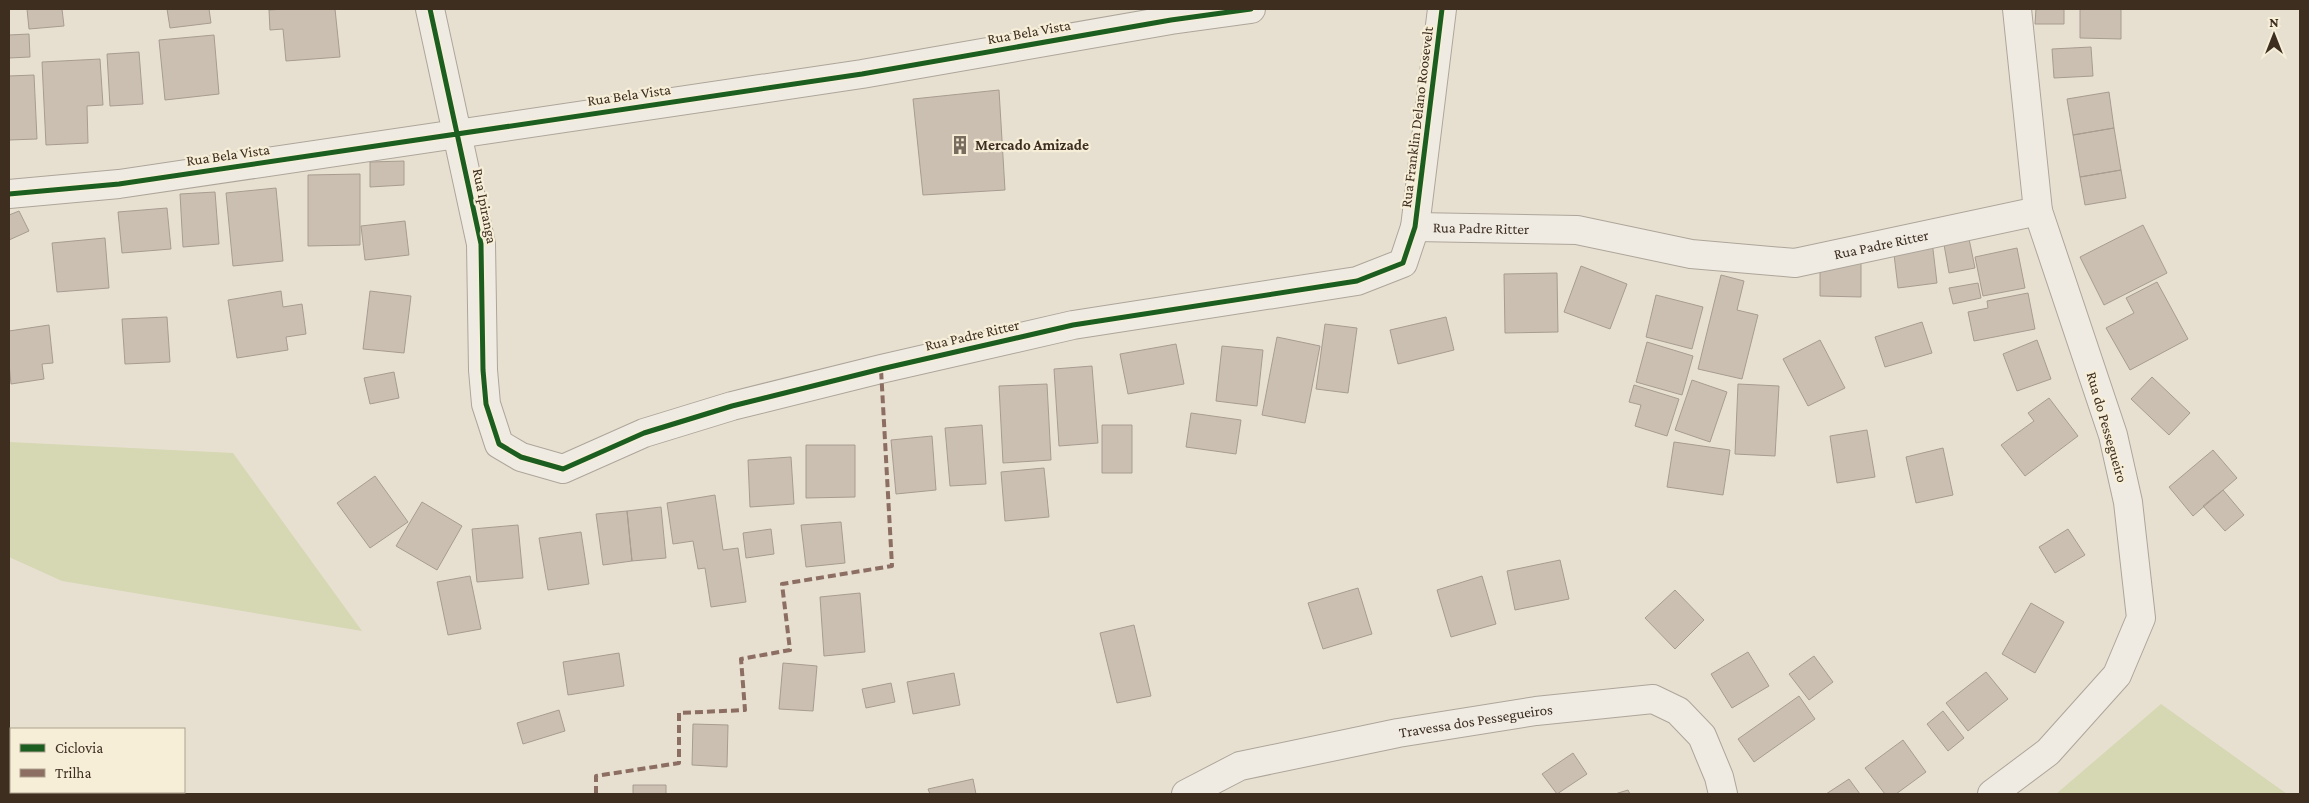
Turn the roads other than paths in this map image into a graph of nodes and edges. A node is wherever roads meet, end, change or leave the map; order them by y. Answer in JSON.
{"nodes":[{"id":1,"x":430,"y":9,"type":"edge"},
{"id":2,"x":1251,"y":9,"type":"edge"},
{"id":3,"x":1442,"y":9,"type":"edge"},
{"id":4,"x":2017,"y":9,"type":"edge"},
{"id":5,"x":457,"y":134,"type":"junction"},
{"id":6,"x":9,"y":194,"type":"edge"},
{"id":7,"x":2038,"y":211,"type":"junction"},
{"id":8,"x":1416,"y":228,"type":"junction"},
{"id":9,"x":521,"y":457,"type":"joint"},
{"id":10,"x":1186,"y":794,"type":"edge"},
{"id":11,"x":1723,"y":794,"type":"edge"},
{"id":12,"x":1992,"y":794,"type":"edge"}],
"edges":[{"from":1,"to":5,"type":"street","name":"Rua Ipiranga"},
{"from":2,"to":5,"type":"street","name":"Rua Bela Vista"},
{"from":3,"to":8,"type":"street","name":"Rua Franklin Delano Roosevelt"},
{"from":4,"to":7,"type":"street","name":"Rua do Pessegueiro"},
{"from":5,"to":6,"type":"street","name":"Rua Bela Vista"},
{"from":5,"to":9,"type":"street","name":"Rua Ipiranga"},
{"from":7,"to":8,"type":"street","name":"Rua Padre Ritter"},
{"from":7,"to":12,"type":"street","name":"Rua do Pessegueiro"},
{"from":8,"to":9,"type":"street","name":"Rua Padre Ritter"},
{"from":10,"to":11,"type":"street","name":"Travessa dos Pessegueiros"}]}
